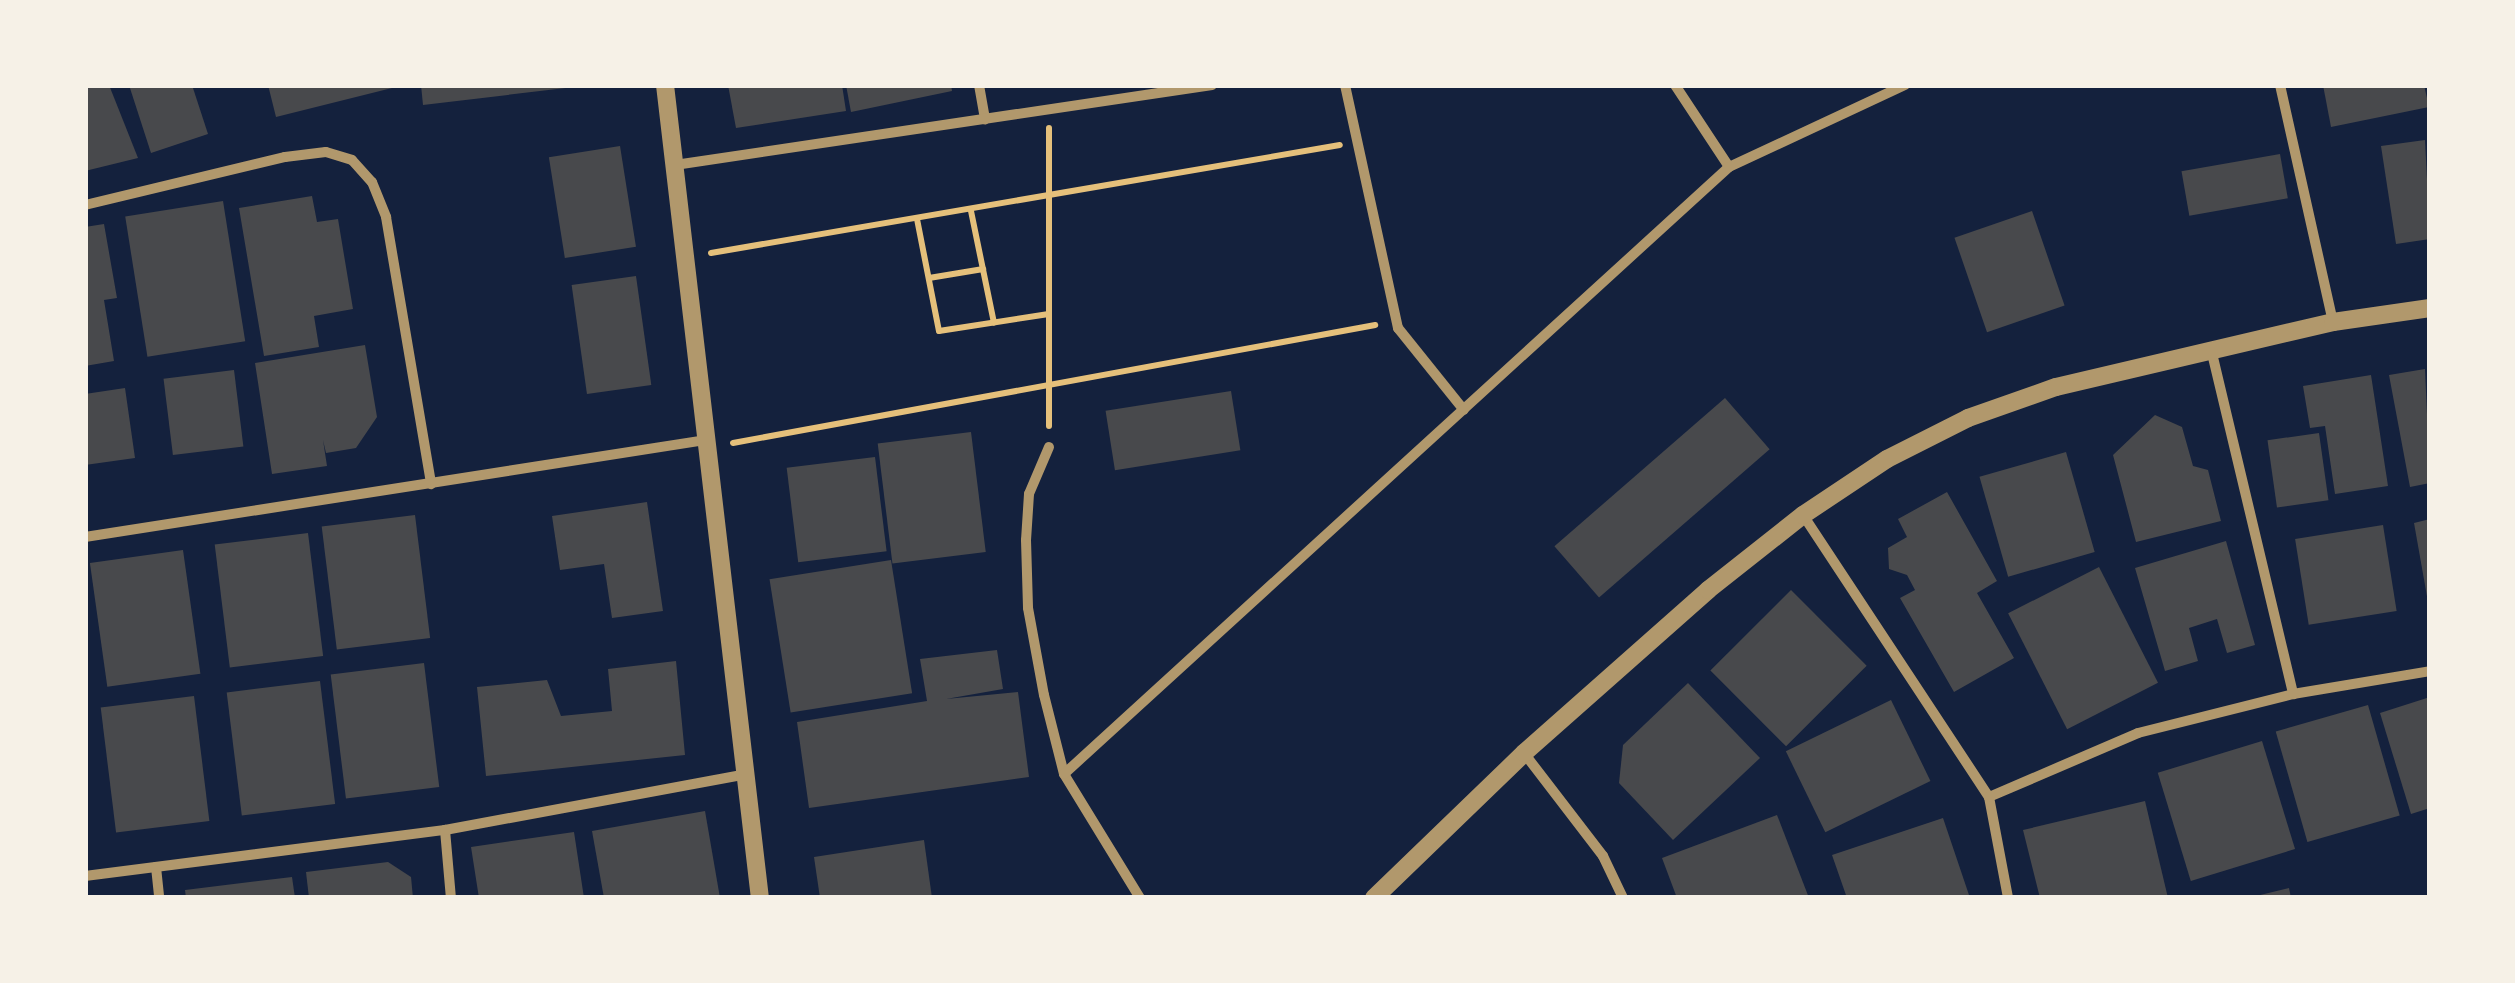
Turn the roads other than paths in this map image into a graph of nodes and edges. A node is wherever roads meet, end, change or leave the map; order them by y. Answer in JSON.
{"nodes":[{"id":1,"x":665,"y":85,"type":"edge"},
{"id":2,"x":979,"y":85,"type":"edge"},
{"id":3,"x":1212,"y":85,"type":"edge"},
{"id":4,"x":1346,"y":85,"type":"edge"},
{"id":5,"x":1674,"y":85,"type":"edge"},
{"id":6,"x":1905,"y":85,"type":"edge"},
{"id":7,"x":2280,"y":85,"type":"edge"},
{"id":8,"x":985,"y":119,"type":"junction"},
{"id":9,"x":675,"y":166,"type":"junction"},
{"id":10,"x":1729,"y":167,"type":"junction"},
{"id":11,"x":85,"y":206,"type":"edge"},
{"id":12,"x":2430,"y":308,"type":"edge"},
{"id":13,"x":2333,"y":322,"type":"junction"},
{"id":14,"x":2211,"y":348,"type":"junction"},
{"id":15,"x":1464,"y":410,"type":"junction"},
{"id":16,"x":707,"y":443,"type":"junction"},
{"id":17,"x":1050,"y":447,"type":"road end"},
{"id":18,"x":430,"y":484,"type":"junction"},
{"id":19,"x":1802,"y":515,"type":"junction"},
{"id":20,"x":85,"y":537,"type":"edge"},
{"id":21,"x":2430,"y":671,"type":"edge"},
{"id":22,"x":2292,"y":694,"type":"junction"},
{"id":23,"x":1524,"y":753,"type":"junction"},
{"id":24,"x":746,"y":774,"type":"junction"},
{"id":25,"x":1064,"y":774,"type":"junction"},
{"id":26,"x":1990,"y":796,"type":"junction"},
{"id":27,"x":445,"y":830,"type":"junction"},
{"id":28,"x":156,"y":866,"type":"junction"},
{"id":29,"x":85,"y":876,"type":"edge"},
{"id":30,"x":160,"y":898,"type":"edge"},
{"id":31,"x":451,"y":898,"type":"edge"},
{"id":32,"x":760,"y":898,"type":"edge"},
{"id":33,"x":1140,"y":898,"type":"edge"},
{"id":34,"x":1374,"y":898,"type":"edge"},
{"id":35,"x":1623,"y":898,"type":"edge"},
{"id":36,"x":2008,"y":898,"type":"edge"}],
"edges":[{"from":1,"to":9,"type":"street"},
{"from":2,"to":8,"type":"street"},
{"from":3,"to":8,"type":"street"},
{"from":4,"to":15,"type":"street"},
{"from":5,"to":10,"type":"street"},
{"from":6,"to":10,"type":"street"},
{"from":7,"to":13,"type":"street"},
{"from":8,"to":9,"type":"street"},
{"from":9,"to":16,"type":"street"},
{"from":10,"to":15,"type":"street"},
{"from":11,"to":18,"type":"street"},
{"from":12,"to":13,"type":"street"},
{"from":13,"to":14,"type":"street"},
{"from":14,"to":19,"type":"street"},
{"from":14,"to":22,"type":"street"},
{"from":15,"to":25,"type":"street"},
{"from":16,"to":18,"type":"street"},
{"from":16,"to":24,"type":"street"},
{"from":17,"to":25,"type":"street"},
{"from":18,"to":20,"type":"street"},
{"from":19,"to":23,"type":"street"},
{"from":19,"to":26,"type":"street"},
{"from":21,"to":22,"type":"street"},
{"from":22,"to":26,"type":"street"},
{"from":23,"to":34,"type":"street"},
{"from":23,"to":35,"type":"street"},
{"from":24,"to":27,"type":"street"},
{"from":24,"to":32,"type":"street"},
{"from":25,"to":33,"type":"street"},
{"from":26,"to":36,"type":"street"},
{"from":27,"to":28,"type":"street"},
{"from":27,"to":31,"type":"street"},
{"from":28,"to":29,"type":"street"},
{"from":28,"to":30,"type":"street"}]}
